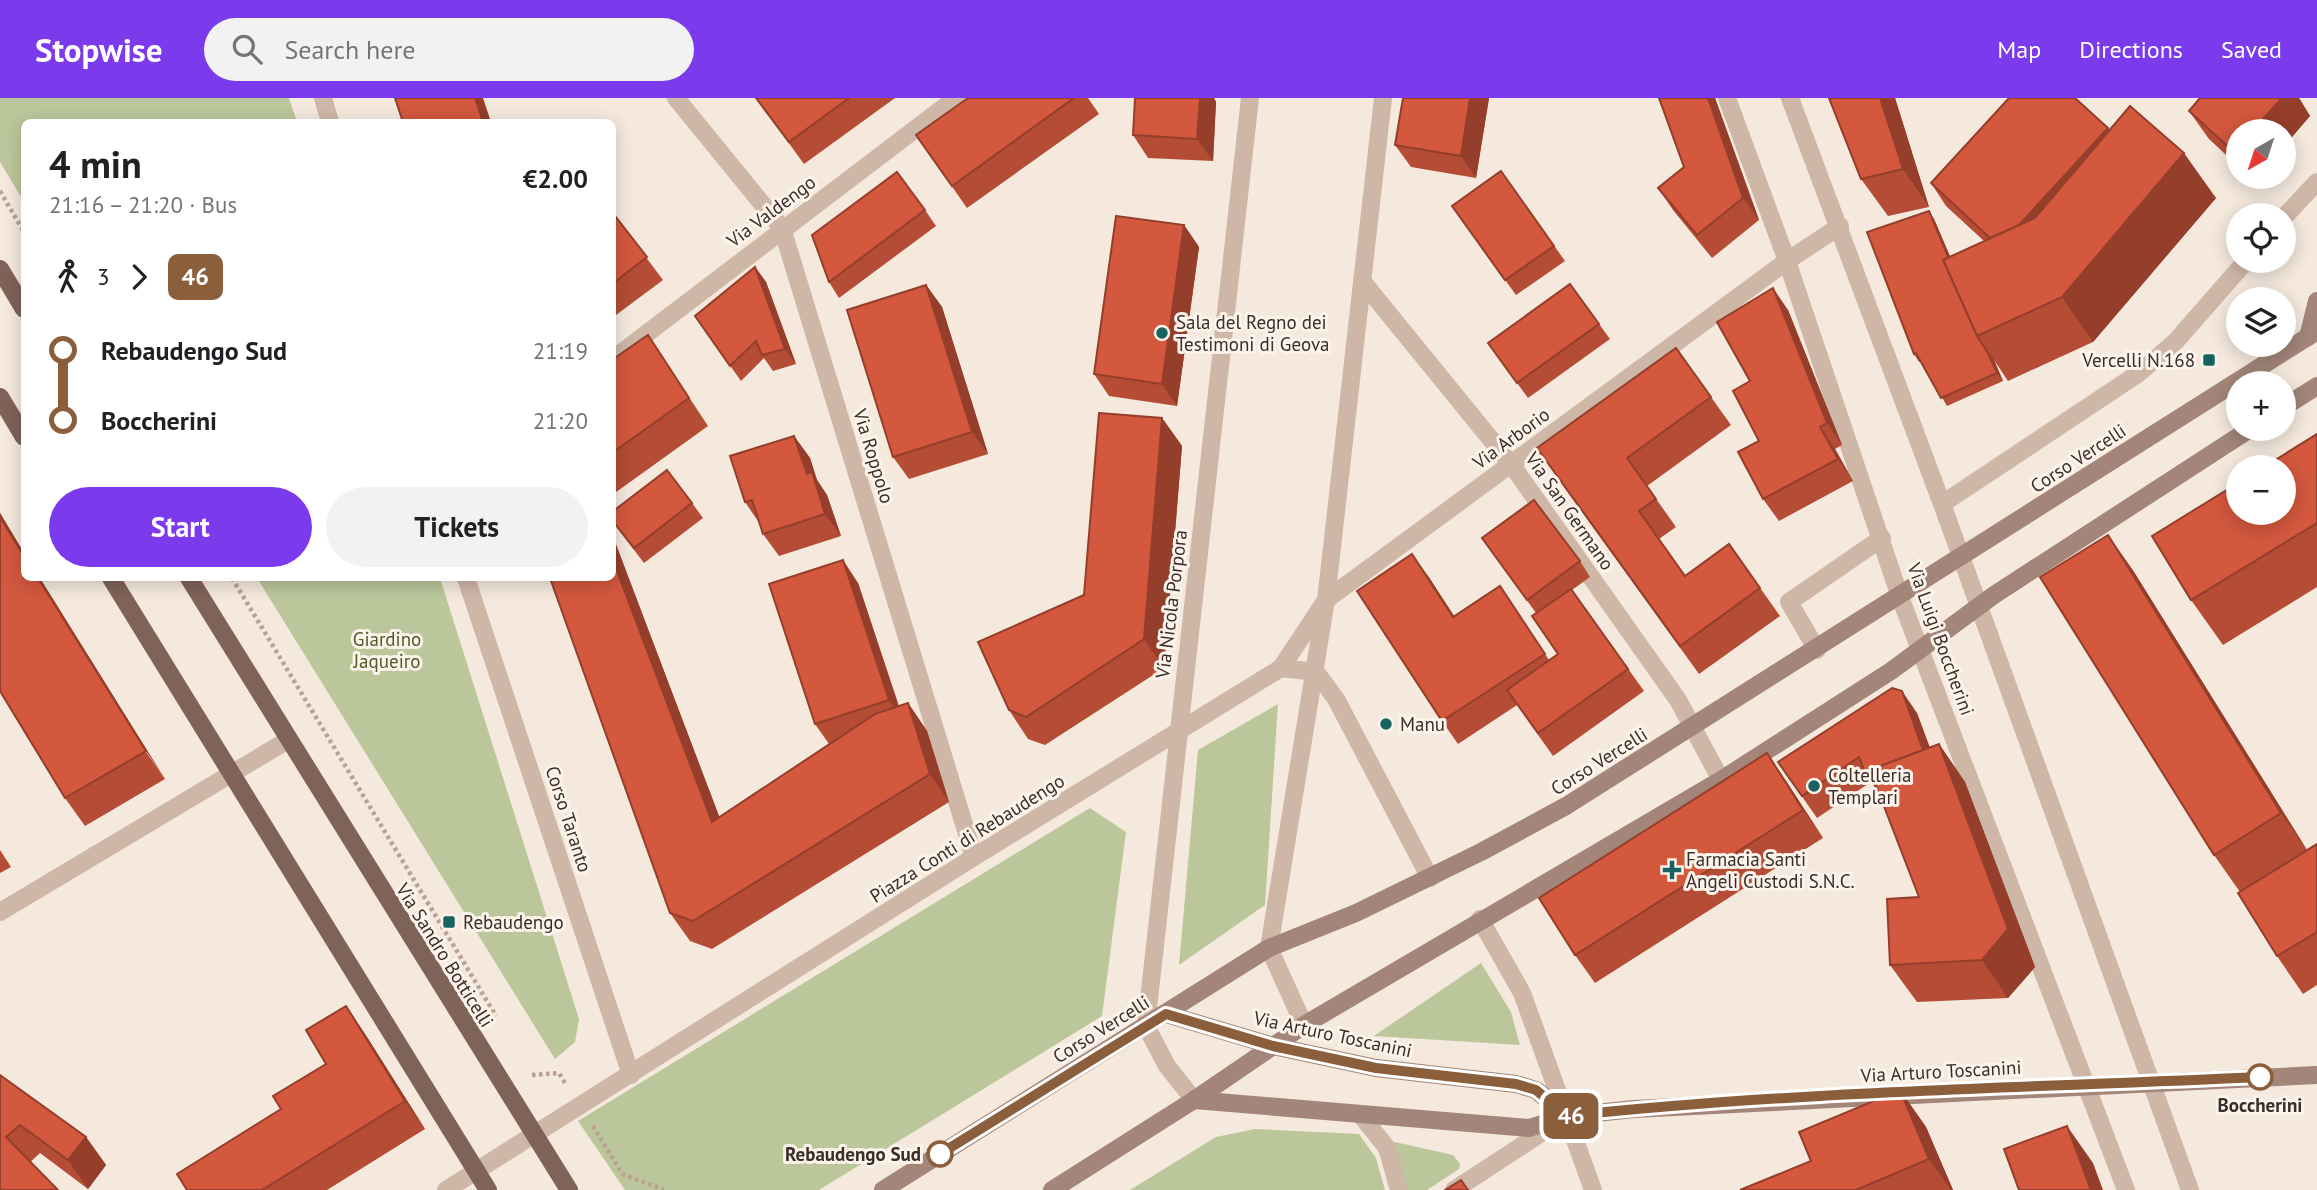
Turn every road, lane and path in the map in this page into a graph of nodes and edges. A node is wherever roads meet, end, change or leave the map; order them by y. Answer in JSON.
{"nodes":[{"id":1,"x":323,"y":98,"type":"edge"},
{"id":2,"x":676,"y":98,"type":"edge"},
{"id":3,"x":956,"y":98,"type":"edge"},
{"id":4,"x":1232,"y":98,"type":"edge"},
{"id":5,"x":1250,"y":98,"type":"edge"},
{"id":6,"x":1383,"y":98,"type":"edge"},
{"id":7,"x":1727,"y":98,"type":"edge"},
{"id":8,"x":1790,"y":98,"type":"edge"},
{"id":9,"x":1247,"y":117,"type":"junction"},
{"id":10,"x":329,"y":119,"type":"edge"},
{"id":11,"x":2317,"y":182,"type":"edge"},
{"id":12,"x":0,"y":191,"type":"edge"},
{"id":13,"x":2296,"y":204,"type":"edge"},
{"id":14,"x":1840,"y":226,"type":"junction"},
{"id":15,"x":21,"y":227,"type":"edge"},
{"id":16,"x":782,"y":228,"type":"junction"},
{"id":17,"x":1787,"y":261,"type":"junction"},
{"id":18,"x":0,"y":270,"type":"edge"},
{"id":19,"x":2235,"y":273,"type":"edge"},
{"id":20,"x":1362,"y":281,"type":"junction"},
{"id":21,"x":2317,"y":301,"type":"edge"},
{"id":22,"x":21,"y":304,"type":"edge"},
{"id":23,"x":2312,"y":334,"type":"edge"},
{"id":24,"x":616,"y":357,"type":"edge"},
{"id":25,"x":2317,"y":386,"type":"edge"},
{"id":26,"x":0,"y":397,"type":"edge"},
{"id":27,"x":2296,"y":399,"type":"edge"},
{"id":28,"x":21,"y":432,"type":"edge"},
{"id":29,"x":2232,"y":441,"type":"edge"},
{"id":30,"x":1511,"y":464,"type":"junction"},
{"id":31,"x":1942,"y":504,"type":"junction"},
{"id":32,"x":1882,"y":538,"type":"junction"},
{"id":33,"x":1962,"y":558,"type":"junction"},
{"id":34,"x":113,"y":581,"type":"edge"},
{"id":35,"x":190,"y":581,"type":"edge"},
{"id":36,"x":234,"y":581,"type":"edge"},
{"id":37,"x":467,"y":581,"type":"edge"},
{"id":38,"x":1900,"y":597,"type":"junction"},
{"id":39,"x":1326,"y":600,"type":"junction"},
{"id":40,"x":1979,"y":605,"type":"junction"},
{"id":41,"x":1817,"y":650,"type":"junction"},
{"id":42,"x":1921,"y":651,"type":"junction"},
{"id":43,"x":1281,"y":668,"type":"junction"},
{"id":44,"x":1316,"y":671,"type":"junction"},
{"id":45,"x":1692,"y":728,"type":"junction"},
{"id":46,"x":1177,"y":735,"type":"junction"},
{"id":47,"x":289,"y":740,"type":"junction"},
{"id":48,"x":232,"y":775,"type":"junction"},
{"id":49,"x":1721,"y":780,"type":"junction"},
{"id":50,"x":974,"y":856,"type":"junction"},
{"id":51,"x":1430,"y":878,"type":"junction"},
{"id":52,"x":0,"y":912,"type":"edge"},
{"id":53,"x":1480,"y":919,"type":"junction"},
{"id":54,"x":1269,"y":948,"type":"junction"},
{"id":55,"x":1166,"y":1014,"type":"junction"},
{"id":56,"x":499,"y":1021,"type":"dead end"},
{"id":57,"x":1304,"y":1025,"type":"junction"},
{"id":58,"x":1146,"y":1026,"type":"junction"},
{"id":59,"x":1273,"y":1046,"type":"junction"},
{"id":60,"x":528,"y":1069,"type":"dead end"},
{"id":61,"x":631,"y":1075,"type":"junction"},
{"id":62,"x":2317,"y":1075,"type":"edge"},
{"id":63,"x":2152,"y":1083,"type":"junction"},
{"id":64,"x":2088,"y":1085,"type":"junction"},
{"id":65,"x":1194,"y":1101,"type":"junction"},
{"id":66,"x":581,"y":1107,"type":"junction"},
{"id":67,"x":1360,"y":1114,"type":"junction"},
{"id":68,"x":1567,"y":1116,"type":"junction"},
{"id":69,"x":533,"y":1137,"type":"junction"},
{"id":70,"x":475,"y":1171,"type":"junction"},
{"id":71,"x":446,"y":1190,"type":"edge"},
{"id":72,"x":488,"y":1190,"type":"edge"},
{"id":73,"x":569,"y":1190,"type":"edge"},
{"id":74,"x":663,"y":1190,"type":"edge"},
{"id":75,"x":883,"y":1190,"type":"edge"},
{"id":76,"x":1052,"y":1190,"type":"edge"},
{"id":77,"x":1399,"y":1190,"type":"edge"},
{"id":78,"x":1454,"y":1190,"type":"edge"},
{"id":79,"x":1593,"y":1190,"type":"edge"},
{"id":80,"x":2126,"y":1190,"type":"edge"},
{"id":81,"x":2190,"y":1190,"type":"edge"}],
"edges":[{"from":1,"to":10,"type":"street"},
{"from":2,"to":16,"type":"street","name":"Via Roppolo"},
{"from":3,"to":16,"type":"street","name":"Via Valdengo"},
{"from":4,"to":9,"type":"street"},
{"from":5,"to":9,"type":"street","name":"Via Nicola Porpora"},
{"from":6,"to":20,"type":"street"},
{"from":7,"to":17,"type":"street","name":"Via Luigi Boccherini"},
{"from":8,"to":14,"type":"street"},
{"from":9,"to":46,"type":"street","name":"Via Nicola Porpora"},
{"from":11,"to":13,"type":"street"},
{"from":12,"to":15,"type":"path"},
{"from":14,"to":17,"type":"street","name":"Via Arborio"},
{"from":14,"to":31,"type":"street"},
{"from":16,"to":24,"type":"street","name":"Via Valdengo"},
{"from":16,"to":50,"type":"street","name":"Via Roppolo"},
{"from":17,"to":30,"type":"street","name":"Via Arborio"},
{"from":17,"to":32,"type":"street","name":"Via Luigi Boccherini"},
{"from":18,"to":22,"type":"main road"},
{"from":19,"to":31,"type":"street","name":"Corso Vercelli"},
{"from":20,"to":30,"type":"street","name":"Via San Germano"},
{"from":20,"to":39,"type":"street"},
{"from":21,"to":23,"type":"street"},
{"from":23,"to":33,"type":"street","name":"Corso Vercelli"},
{"from":25,"to":27,"type":"street"},
{"from":26,"to":28,"type":"main road"},
{"from":29,"to":40,"type":"street"},
{"from":30,"to":39,"type":"street","name":"Via Arborio"},
{"from":30,"to":45,"type":"street","name":"Via San Germano"},
{"from":31,"to":33,"type":"street"},
{"from":32,"to":38,"type":"street","name":"Via Luigi Boccherini"},
{"from":32,"to":41,"type":"street"},
{"from":33,"to":38,"type":"street","name":"Corso Vercelli"},
{"from":33,"to":40,"type":"street"},
{"from":34,"to":48,"type":"main road"},
{"from":35,"to":47,"type":"main road","name":"Via Sandro Botticelli"},
{"from":36,"to":56,"type":"path"},
{"from":37,"to":61,"type":"street","name":"Corso Taranto"},
{"from":38,"to":41,"type":"street","name":"Corso Vercelli"},
{"from":38,"to":42,"type":"street","name":"Via Luigi Boccherini"},
{"from":39,"to":43,"type":"street","name":"Via Arborio"},
{"from":39,"to":44,"type":"street"},
{"from":40,"to":42,"type":"street"},
{"from":40,"to":63,"type":"street"},
{"from":41,"to":45,"type":"street","name":"Corso Vercelli"},
{"from":42,"to":49,"type":"street"},
{"from":42,"to":64,"type":"street","name":"Via Luigi Boccherini"},
{"from":43,"to":44,"type":"street"},
{"from":43,"to":46,"type":"street","name":"Piazza Conti di Rebaudengo"},
{"from":44,"to":51,"type":"street"},
{"from":44,"to":54,"type":"street"},
{"from":45,"to":49,"type":"street","name":"Via San Germano"},
{"from":45,"to":51,"type":"street","name":"Corso Vercelli"},
{"from":46,"to":50,"type":"street","name":"Piazza Conti di Rebaudengo"},
{"from":46,"to":58,"type":"street","name":"Via Nicola Porpora"},
{"from":47,"to":48,"type":"street"},
{"from":47,"to":69,"type":"main road","name":"Via Sandro Botticelli"},
{"from":48,"to":52,"type":"street"},
{"from":48,"to":70,"type":"main road"},
{"from":49,"to":53,"type":"street"},
{"from":50,"to":61,"type":"street","name":"Piazza Conti di Rebaudengo"},
{"from":51,"to":54,"type":"street","name":"Corso Vercelli"},
{"from":53,"to":57,"type":"street"},
{"from":53,"to":68,"type":"street"},
{"from":54,"to":55,"type":"street","name":"Corso Vercelli"},
{"from":54,"to":57,"type":"street"},
{"from":55,"to":58,"type":"street","name":"Corso Vercelli"},
{"from":55,"to":59,"type":"street","name":"Via Arturo Toscanini"},
{"from":57,"to":59,"type":"street"},
{"from":58,"to":65,"type":"street"},
{"from":58,"to":75,"type":"street","name":"Corso Vercelli"},
{"from":59,"to":65,"type":"street"},
{"from":59,"to":68,"type":"street","name":"Via Arturo Toscanini"},
{"from":60,"to":66,"type":"path"},
{"from":61,"to":66,"type":"street","name":"Piazza Conti di Rebaudengo"},
{"from":62,"to":63,"type":"street","name":"Via Arturo Toscanini"},
{"from":63,"to":64,"type":"street","name":"Via Arturo Toscanini"},
{"from":63,"to":81,"type":"street"},
{"from":64,"to":68,"type":"street","name":"Via Arturo Toscanini"},
{"from":64,"to":80,"type":"street","name":"Via Luigi Boccherini"},
{"from":65,"to":67,"type":"street","name":"Via Arturo Toscanini"},
{"from":65,"to":76,"type":"street"},
{"from":66,"to":69,"type":"street","name":"Piazza Conti di Rebaudengo"},
{"from":66,"to":74,"type":"path"},
{"from":67,"to":68,"type":"street","name":"Via Arturo Toscanini"},
{"from":67,"to":77,"type":"street"},
{"from":68,"to":78,"type":"street"},
{"from":68,"to":79,"type":"street"},
{"from":69,"to":70,"type":"street","name":"Piazza Conti di Rebaudengo"},
{"from":69,"to":73,"type":"main road","name":"Via Sandro Botticelli"},
{"from":70,"to":71,"type":"street","name":"Piazza Conti di Rebaudengo"},
{"from":70,"to":72,"type":"main road"}]}
